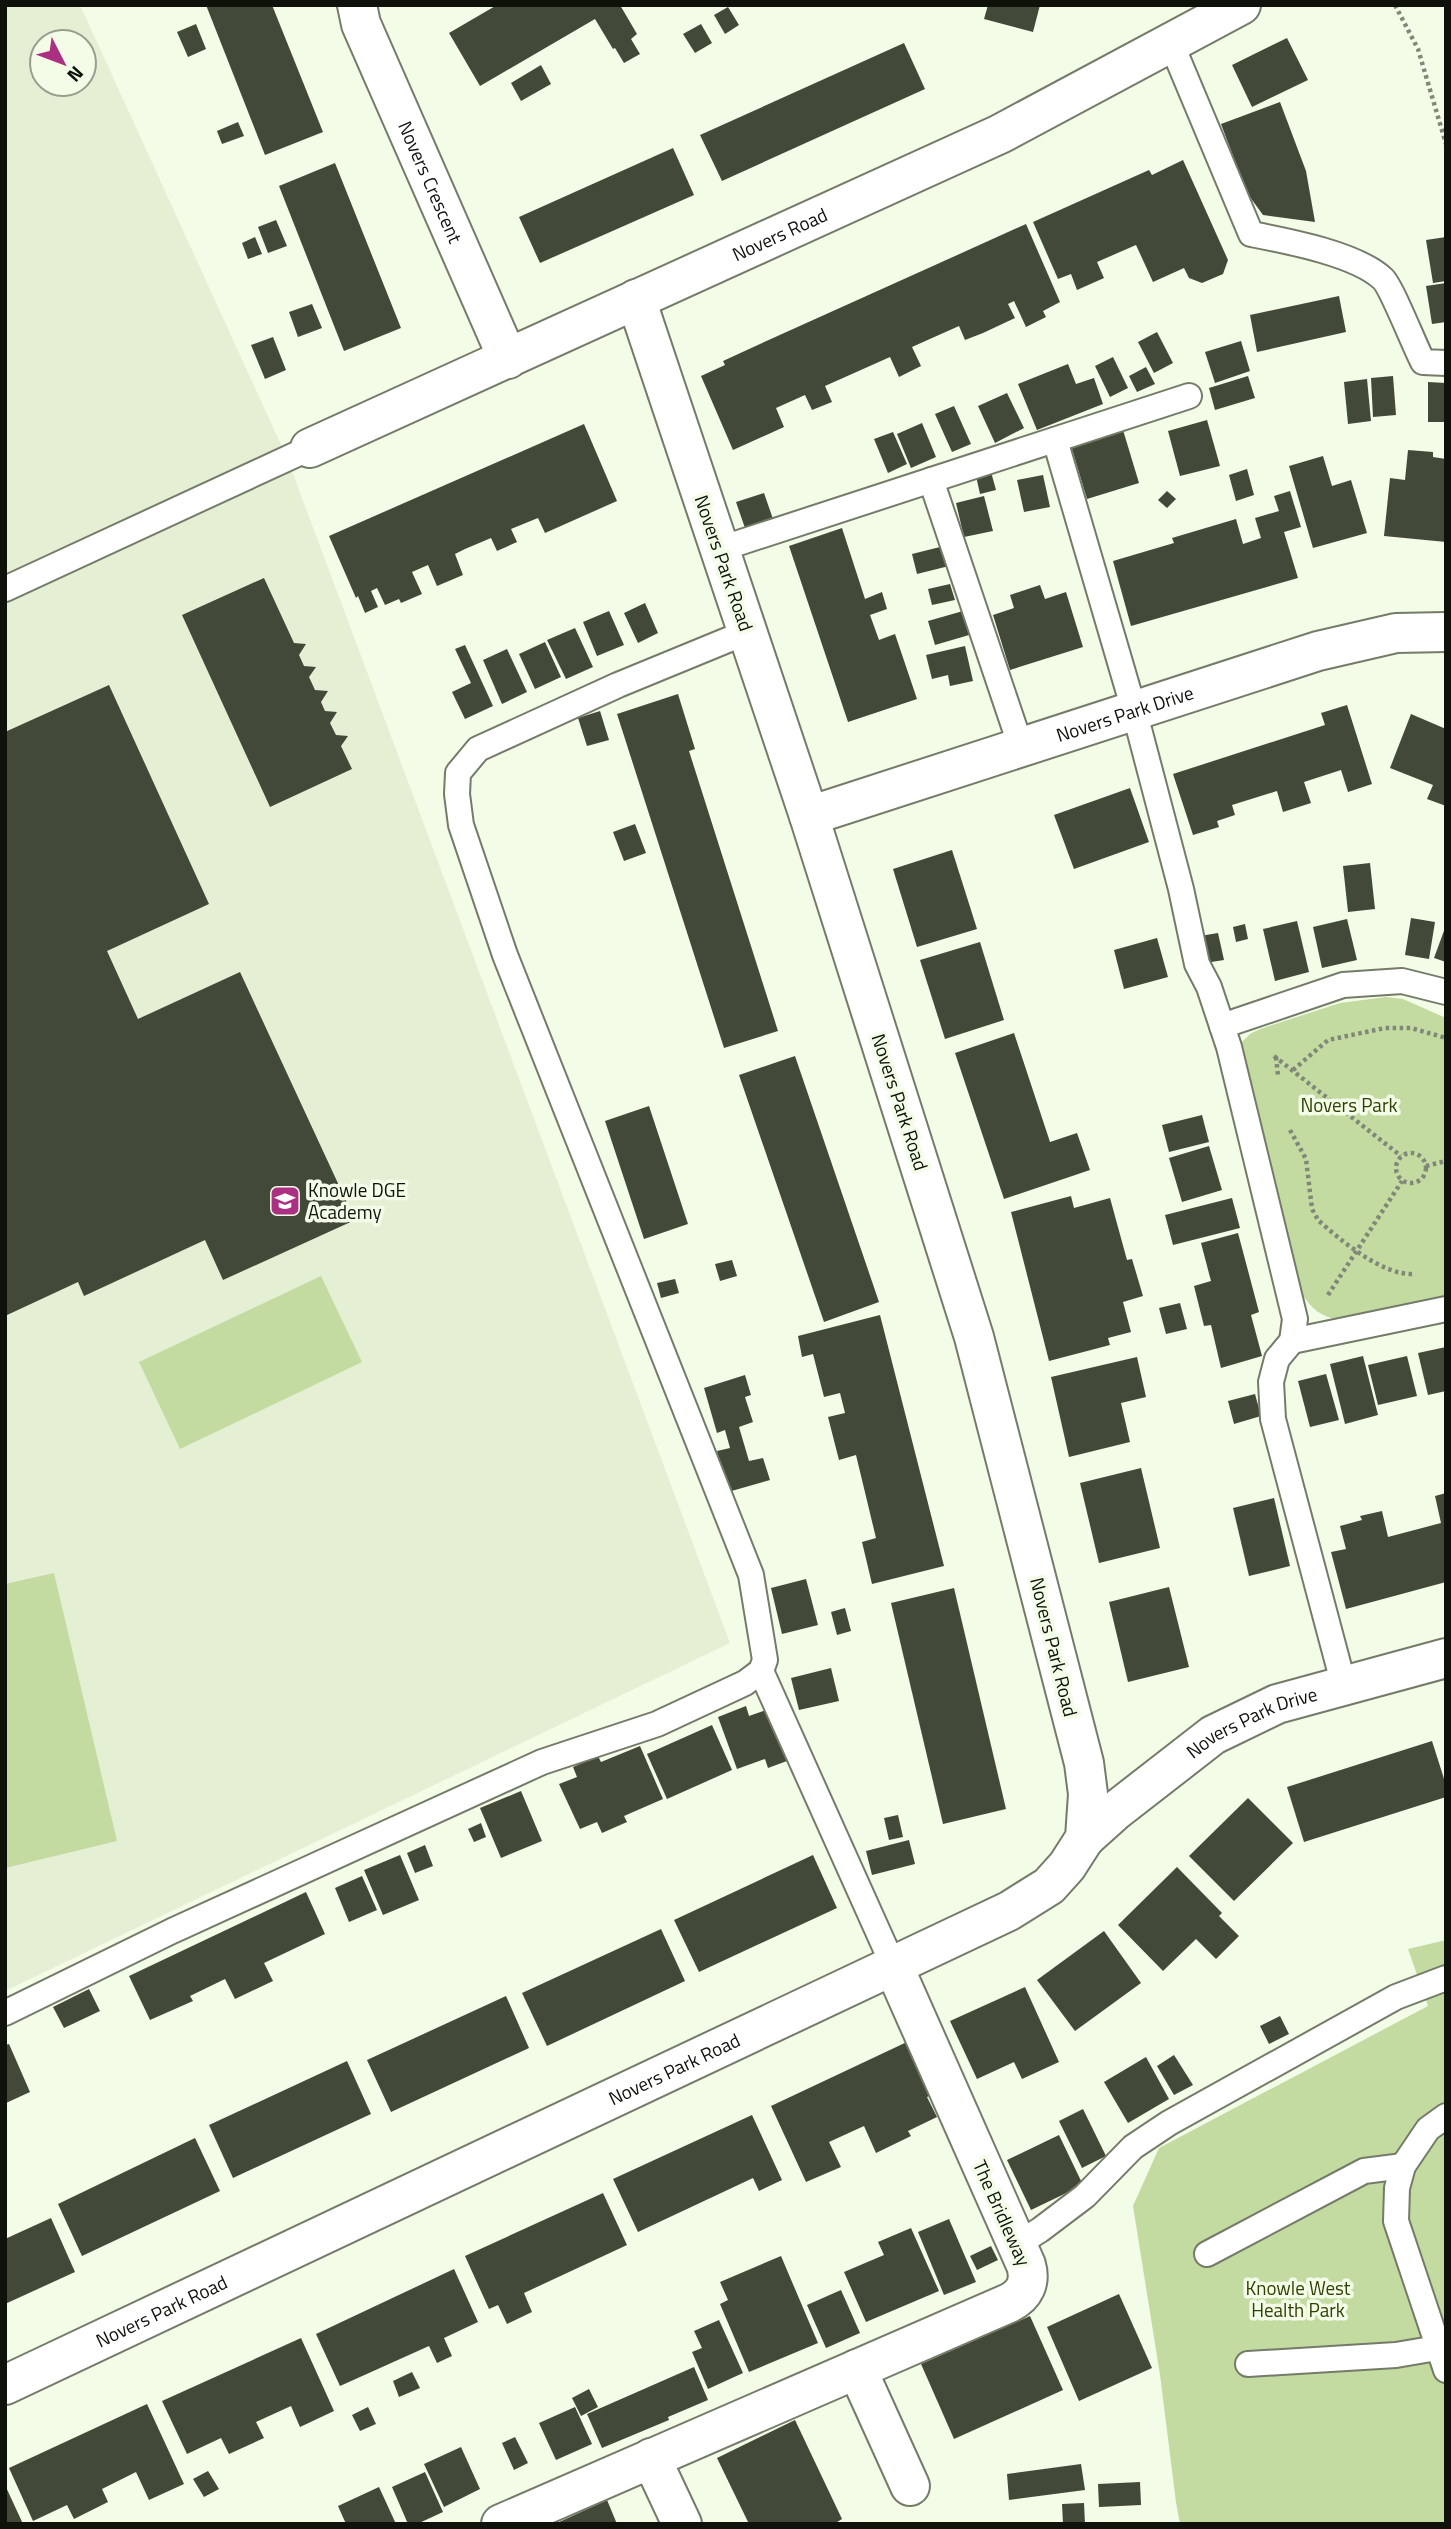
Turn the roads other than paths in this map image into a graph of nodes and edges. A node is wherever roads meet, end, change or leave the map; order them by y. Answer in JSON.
{"nodes":[{"id":1,"x":357,"y":5,"type":"edge"},
{"id":2,"x":1232,"y":7,"type":"edge"},
{"id":3,"x":1171,"y":43,"type":"junction"},
{"id":4,"x":636,"y":299,"type":"junction"},
{"id":5,"x":508,"y":359,"type":"junction"},
{"id":6,"x":1446,"y":363,"type":"edge"},
{"id":7,"x":1189,"y":396,"type":"dead end"},
{"id":8,"x":1055,"y":440,"type":"junction"},
{"id":9,"x":310,"y":447,"type":"joint"},
{"id":10,"x":931,"y":480,"type":"junction"},
{"id":11,"x":720,"y":549,"type":"junction"},
{"id":12,"x":5,"y":589,"type":"edge"},
{"id":13,"x":747,"y":632,"type":"junction"},
{"id":14,"x":1446,"y":632,"type":"edge"},
{"id":15,"x":1134,"y":710,"type":"junction"},
{"id":16,"x":1021,"y":747,"type":"junction"},
{"id":17,"x":809,"y":816,"type":"junction"},
{"id":18,"x":1446,"y":992,"type":"edge"},
{"id":19,"x":1225,"y":1036,"type":"junction"},
{"id":20,"x":1446,"y":1308,"type":"edge"},
{"id":21,"x":1295,"y":1341,"type":"junction"},
{"id":22,"x":1446,"y":1658,"type":"edge"},
{"id":23,"x":761,"y":1671,"type":"junction"},
{"id":24,"x":1344,"y":1686,"type":"junction"},
{"id":25,"x":1085,"y":1838,"type":"junction"},
{"id":26,"x":893,"y":1965,"type":"junction"},
{"id":27,"x":1446,"y":1978,"type":"edge"},
{"id":28,"x":5,"y":2012,"type":"edge"},
{"id":29,"x":1446,"y":2116,"type":"edge"},
{"id":30,"x":1403,"y":2166,"type":"junction"},
{"id":31,"x":1016,"y":2245,"type":"junction"},
{"id":32,"x":1208,"y":2254,"type":"dead end"},
{"id":33,"x":1441,"y":2359,"type":"edge"},
{"id":34,"x":1248,"y":2364,"type":"dead end"},
{"id":35,"x":857,"y":2370,"type":"junction"},
{"id":36,"x":5,"y":2385,"type":"edge"},
{"id":37,"x":651,"y":2458,"type":"junction"},
{"id":38,"x":910,"y":2486,"type":"dead end"},
{"id":39,"x":501,"y":2524,"type":"edge"},
{"id":40,"x":682,"y":2524,"type":"edge"}],
"edges":[{"from":1,"to":5,"type":"street","name":"Novers Crescent"},
{"from":2,"to":3,"type":"street","name":"Novers Road"},
{"from":3,"to":4,"type":"street","name":"Novers Road"},
{"from":3,"to":6,"type":"lane"},
{"from":4,"to":5,"type":"street","name":"Novers Road"},
{"from":4,"to":11,"type":"street","name":"Novers Park Road"},
{"from":5,"to":9,"type":"street","name":"Novers Road"},
{"from":7,"to":8,"type":"lane"},
{"from":8,"to":10,"type":"lane"},
{"from":8,"to":15,"type":"lane"},
{"from":9,"to":12,"type":"lane"},
{"from":10,"to":11,"type":"lane"},
{"from":10,"to":16,"type":"lane"},
{"from":11,"to":13,"type":"street","name":"Novers Park Road"},
{"from":13,"to":17,"type":"street","name":"Novers Park Road"},
{"from":13,"to":23,"type":"lane"},
{"from":14,"to":15,"type":"street","name":"Novers Park Drive"},
{"from":15,"to":16,"type":"street","name":"Novers Park Drive"},
{"from":15,"to":19,"type":"lane"},
{"from":16,"to":17,"type":"street","name":"Novers Park Drive"},
{"from":17,"to":25,"type":"street","name":"Novers Park Road"},
{"from":18,"to":19,"type":"lane"},
{"from":19,"to":21,"type":"lane"},
{"from":20,"to":21,"type":"lane"},
{"from":21,"to":24,"type":"lane"},
{"from":22,"to":24,"type":"street","name":"Novers Park Drive"},
{"from":23,"to":26,"type":"lane"},
{"from":23,"to":28,"type":"lane"},
{"from":24,"to":25,"type":"street","name":"Novers Park Drive"},
{"from":25,"to":26,"type":"street","name":"Novers Park Road"},
{"from":26,"to":31,"type":"street","name":"The Bridleway"},
{"from":26,"to":36,"type":"street","name":"Novers Park Road"},
{"from":27,"to":31,"type":"lane"},
{"from":29,"to":30,"type":"lane"},
{"from":30,"to":32,"type":"lane"},
{"from":30,"to":33,"type":"lane"},
{"from":31,"to":35,"type":"street","name":"The Bridleway"},
{"from":33,"to":34,"type":"lane"},
{"from":35,"to":37,"type":"street","name":"The Bridleway"},
{"from":35,"to":38,"type":"street"},
{"from":37,"to":39,"type":"street","name":"The Bridleway"},
{"from":37,"to":40,"type":"street"}]}
